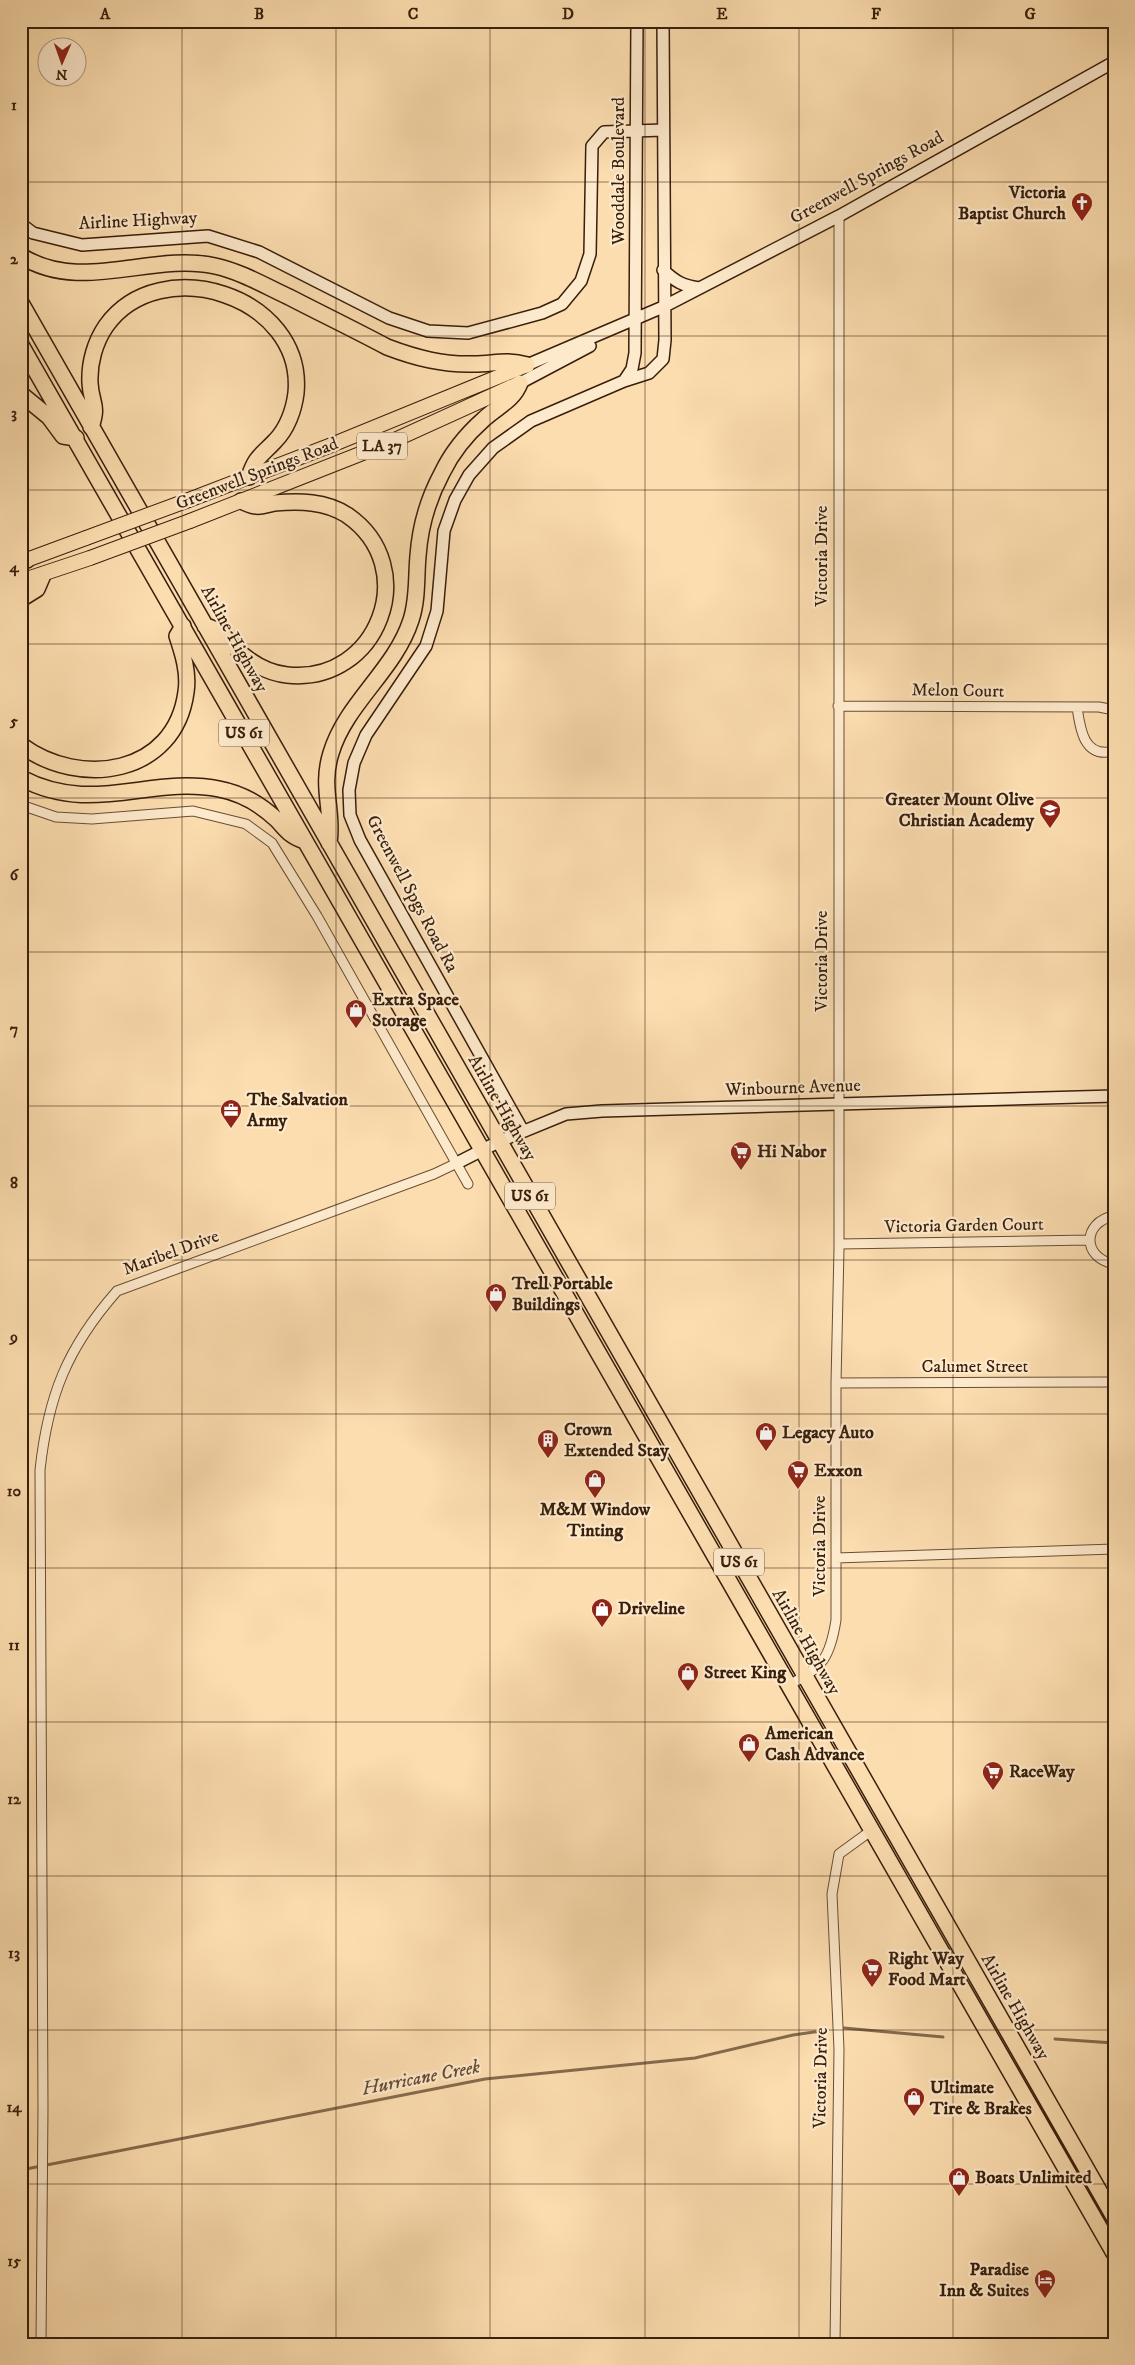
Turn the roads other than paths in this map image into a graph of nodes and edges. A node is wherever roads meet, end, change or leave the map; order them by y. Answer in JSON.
{"nodes":[{"id":1,"x":637,"y":21,"type":"edge"},
{"id":2,"x":663,"y":21,"type":"edge"},
{"id":3,"x":1114,"y":62,"type":"edge"},
{"id":4,"x":637,"y":130,"type":"junction"},
{"id":5,"x":663,"y":130,"type":"junction"},
{"id":6,"x":839,"y":216,"type":"junction"},
{"id":7,"x":21,"y":224,"type":"edge"},
{"id":8,"x":21,"y":256,"type":"edge"},
{"id":9,"x":663,"y":270,"type":"junction"},
{"id":10,"x":700,"y":288,"type":"junction"},
{"id":11,"x":21,"y":303,"type":"edge"},
{"id":12,"x":664,"y":307,"type":"junction"},
{"id":13,"x":635,"y":320,"type":"junction"},
{"id":14,"x":21,"y":345,"type":"edge"},
{"id":15,"x":527,"y":365,"type":"junction"},
{"id":16,"x":624,"y":381,"type":"junction"},
{"id":17,"x":520,"y":383,"type":"junction"},
{"id":18,"x":21,"y":394,"type":"edge"},
{"id":19,"x":91,"y":427,"type":"junction"},
{"id":20,"x":76,"y":438,"type":"junction"},
{"id":21,"x":250,"y":477,"type":"junction"},
{"id":22,"x":241,"y":501,"type":"junction"},
{"id":23,"x":23,"y":560,"type":"edge"},
{"id":24,"x":43,"y":575,"type":"junction"},
{"id":25,"x":21,"y":581,"type":"edge"},
{"id":26,"x":21,"y":599,"type":"edge"},
{"id":27,"x":183,"y":626,"type":"junction"},
{"id":28,"x":205,"y":626,"type":"junction"},
{"id":29,"x":838,"y":706,"type":"junction"},
{"id":30,"x":1077,"y":708,"type":"junction"},
{"id":31,"x":1114,"y":710,"type":"edge"},
{"id":32,"x":21,"y":746,"type":"edge"},
{"id":33,"x":1114,"y":752,"type":"edge"},
{"id":34,"x":21,"y":778,"type":"edge"},
{"id":35,"x":21,"y":805,"type":"edge"},
{"id":36,"x":305,"y":841,"type":"junction"},
{"id":37,"x":329,"y":842,"type":"junction"},
{"id":38,"x":1114,"y":1096,"type":"edge"},
{"id":39,"x":839,"y":1104,"type":"junction"},
{"id":40,"x":523,"y":1130,"type":"junction"},
{"id":41,"x":500,"y":1141,"type":"junction"},
{"id":42,"x":481,"y":1150,"type":"junction"},
{"id":43,"x":457,"y":1163,"type":"junction"},
{"id":44,"x":468,"y":1184,"type":"dead end"},
{"id":45,"x":1114,"y":1216,"type":"edge"},
{"id":46,"x":1090,"y":1240,"type":"junction"},
{"id":47,"x":839,"y":1244,"type":"junction"},
{"id":48,"x":1114,"y":1264,"type":"edge"},
{"id":49,"x":1114,"y":1382,"type":"edge"},
{"id":50,"x":836,"y":1383,"type":"junction"},
{"id":51,"x":645,"y":1399,"type":"junction"},
{"id":52,"x":630,"y":1407,"type":"junction"},
{"id":53,"x":1114,"y":1549,"type":"edge"},
{"id":54,"x":836,"y":1558,"type":"junction"},
{"id":55,"x":805,"y":1677,"type":"junction"},
{"id":56,"x":789,"y":1685,"type":"junction"},
{"id":57,"x":890,"y":1826,"type":"junction"},
{"id":58,"x":872,"y":1830,"type":"junction"},
{"id":59,"x":985,"y":1992,"type":"junction"},
{"id":60,"x":969,"y":2001,"type":"junction"},
{"id":61,"x":1114,"y":2217,"type":"edge"},
{"id":62,"x":1108,"y":2231,"type":"edge"},
{"id":63,"x":1114,"y":2253,"type":"edge"},
{"id":64,"x":41,"y":2344,"type":"edge"},
{"id":65,"x":835,"y":2344,"type":"edge"}],
"edges":[{"from":1,"to":4,"type":"street","name":"Wooddale Boulevard"},
{"from":2,"to":5,"type":"street"},
{"from":3,"to":6,"type":"street","name":"Greenwell Springs Road"},
{"from":4,"to":5,"type":"street","name":"Airline Highway"},
{"from":4,"to":7,"type":"street","name":"Airline Highway"},
{"from":4,"to":13,"type":"street","name":"Wooddale Boulevard"},
{"from":5,"to":9,"type":"street"},
{"from":6,"to":10,"type":"street","name":"Greenwell Springs Road"},
{"from":6,"to":29,"type":"street","name":"Victoria Drive"},
{"from":8,"to":15,"type":"highway"},
{"from":9,"to":10,"type":"street"},
{"from":9,"to":12,"type":"street"},
{"from":10,"to":12,"type":"street","name":"Greenwell Springs Road"},
{"from":11,"to":19,"type":"highway","name":"Airline Highway","number":"US 61"},
{"from":12,"to":13,"type":"street","name":"Greenwell Springs Road","number":"LA 37"},
{"from":12,"to":16,"type":"street","name":"Greenwell Spgs Road Ra"},
{"from":13,"to":15,"type":"street","name":"Greenwell Springs Road","number":"LA 37"},
{"from":13,"to":16,"type":"street"},
{"from":13,"to":17,"type":"street","name":"Greenwell Springs Road","number":"LA 37"},
{"from":14,"to":20,"type":"highway","name":"Airline Highway","number":"US 61"},
{"from":15,"to":21,"type":"main road","name":"Greenwell Springs Road","number":"LA 37"},
{"from":16,"to":40,"type":"street","name":"Greenwell Spgs Road Ra"},
{"from":17,"to":22,"type":"main road","name":"Greenwell Springs Road","number":"LA 37"},
{"from":17,"to":37,"type":"highway"},
{"from":18,"to":20,"type":"highway"},
{"from":19,"to":21,"type":"highway"},
{"from":19,"to":28,"type":"highway","name":"Airline Highway","number":"US 61"},
{"from":20,"to":27,"type":"highway","name":"Airline Highway","number":"US 61"},
{"from":21,"to":23,"type":"main road","name":"Greenwell Springs Road","number":"LA 37","bridge":true},
{"from":22,"to":24,"type":"main road","name":"Greenwell Springs Road","number":"LA 37","bridge":true},
{"from":22,"to":28,"type":"highway"},
{"from":24,"to":25,"type":"main road","name":"Greenwell Springs Road","number":"LA 37"},
{"from":24,"to":26,"type":"highway"},
{"from":27,"to":32,"type":"highway"},
{"from":27,"to":36,"type":"highway","name":"Airline Highway","number":"US 61"},
{"from":28,"to":37,"type":"highway","name":"Airline Highway","number":"US 61"},
{"from":29,"to":30,"type":"street","name":"Melon Court"},
{"from":29,"to":39,"type":"street","name":"Victoria Drive"},
{"from":30,"to":31,"type":"street","name":"Melon Court"},
{"from":30,"to":33,"type":"street"},
{"from":34,"to":36,"type":"highway"},
{"from":35,"to":43,"type":"street"},
{"from":36,"to":42,"type":"highway","name":"Airline Highway","number":"US 61"},
{"from":37,"to":41,"type":"highway","name":"Airline Highway","number":"US 61"},
{"from":38,"to":39,"type":"street","name":"Winbourne Avenue"},
{"from":39,"to":40,"type":"street","name":"Winbourne Avenue"},
{"from":39,"to":47,"type":"street","name":"Victoria Drive"},
{"from":40,"to":41,"type":"street","name":"Winbourne Avenue"},
{"from":41,"to":42,"type":"street","name":"Winbourne Avenue"},
{"from":41,"to":51,"type":"highway","name":"Airline Highway","number":"US 61"},
{"from":42,"to":43,"type":"street","name":"Maribel Drive"},
{"from":42,"to":52,"type":"highway","name":"Airline Highway","number":"US 61"},
{"from":43,"to":44,"type":"street"},
{"from":43,"to":64,"type":"street","name":"Maribel Drive"},
{"from":45,"to":46,"type":"street"},
{"from":46,"to":47,"type":"street","name":"Victoria Garden Court"},
{"from":46,"to":48,"type":"street"},
{"from":47,"to":50,"type":"street","name":"Victoria Drive"},
{"from":49,"to":50,"type":"street","name":"Calumet Street"},
{"from":50,"to":54,"type":"street","name":"Victoria Drive"},
{"from":51,"to":52,"type":"highway"},
{"from":51,"to":55,"type":"highway","name":"Airline Highway","number":"US 61"},
{"from":52,"to":56,"type":"highway","name":"Airline Highway","number":"US 61"},
{"from":53,"to":54,"type":"street"},
{"from":54,"to":55,"type":"street","name":"Victoria Drive"},
{"from":55,"to":56,"type":"street","name":"Victoria Drive"},
{"from":55,"to":57,"type":"highway","name":"Airline Highway","number":"US 61"},
{"from":56,"to":58,"type":"highway","name":"Airline Highway","number":"US 61"},
{"from":57,"to":58,"type":"highway"},
{"from":57,"to":59,"type":"highway","name":"Airline Highway","number":"US 61"},
{"from":58,"to":60,"type":"highway","name":"Airline Highway","number":"US 61"},
{"from":58,"to":65,"type":"street","name":"Victoria Drive"},
{"from":59,"to":60,"type":"highway"},
{"from":59,"to":61,"type":"highway","name":"Airline Highway","number":"US 61"},
{"from":60,"to":62,"type":"highway","name":"Airline Highway","number":"US 61"},
{"from":62,"to":63,"type":"highway","name":"Airline Highway","number":"US 61"}]}
